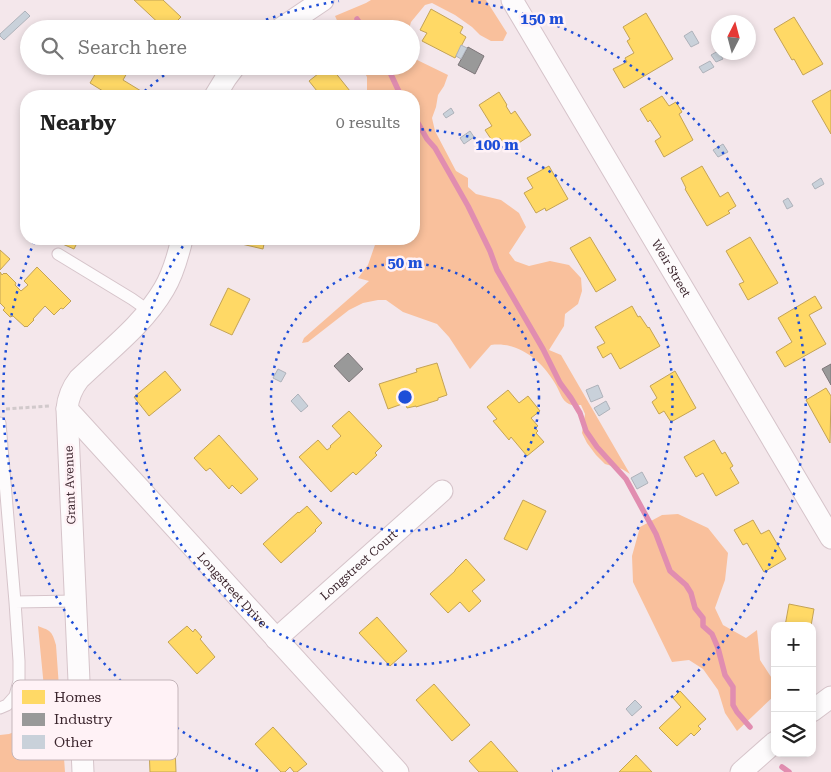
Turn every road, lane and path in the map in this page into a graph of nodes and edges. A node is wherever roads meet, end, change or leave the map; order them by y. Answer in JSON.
{"nodes":[{"id":1,"x":324,"y":0,"type":"edge"},
{"id":2,"x":512,"y":0,"type":"edge"},
{"id":3,"x":294,"y":20,"type":"edge"},
{"id":4,"x":228,"y":75,"type":"edge"},
{"id":5,"x":218,"y":90,"type":"edge"},
{"id":6,"x":181,"y":245,"type":"edge"},
{"id":7,"x":58,"y":254,"type":"dead end"},
{"id":8,"x":149,"y":311,"type":"junction"},
{"id":9,"x":67,"y":407,"type":"junction"},
{"id":10,"x":0,"y":410,"type":"edge"},
{"id":11,"x":0,"y":423,"type":"edge"},
{"id":12,"x":442,"y":491,"type":"dead end"},
{"id":13,"x":831,"y":538,"type":"edge"},
{"id":14,"x":75,"y":601,"type":"junction"},
{"id":15,"x":15,"y":602,"type":"junction"},
{"id":16,"x":276,"y":639,"type":"junction"},
{"id":17,"x":19,"y":680,"type":"edge"},
{"id":18,"x":78,"y":680,"type":"edge"},
{"id":19,"x":831,"y":697,"type":"edge"},
{"id":20,"x":12,"y":699,"type":"edge"},
{"id":21,"x":0,"y":708,"type":"edge"},
{"id":22,"x":816,"y":709,"type":"edge"},
{"id":23,"x":771,"y":746,"type":"edge"},
{"id":24,"x":398,"y":772,"type":"edge"},
{"id":25,"x":741,"y":772,"type":"edge"}],
"edges":[{"from":1,"to":3,"type":"street"},
{"from":2,"to":13,"type":"street","name":"Weir Street"},
{"from":4,"to":5,"type":"street"},
{"from":6,"to":8,"type":"street","name":"Grant Avenue"},
{"from":7,"to":8,"type":"lane"},
{"from":8,"to":9,"type":"street","name":"Grant Avenue"},
{"from":9,"to":10,"type":"path"},
{"from":9,"to":14,"type":"street","name":"Grant Avenue"},
{"from":9,"to":16,"type":"street","name":"Longstreet Drive"},
{"from":11,"to":15,"type":"lane"},
{"from":12,"to":16,"type":"street","name":"Longstreet Court"},
{"from":14,"to":15,"type":"lane"},
{"from":14,"to":18,"type":"street","name":"Grant Avenue"},
{"from":15,"to":17,"type":"lane"},
{"from":16,"to":24,"type":"street","name":"Longstreet Drive"},
{"from":19,"to":22,"type":"street"},
{"from":20,"to":21,"type":"lane"},
{"from":23,"to":25,"type":"street"}]}
